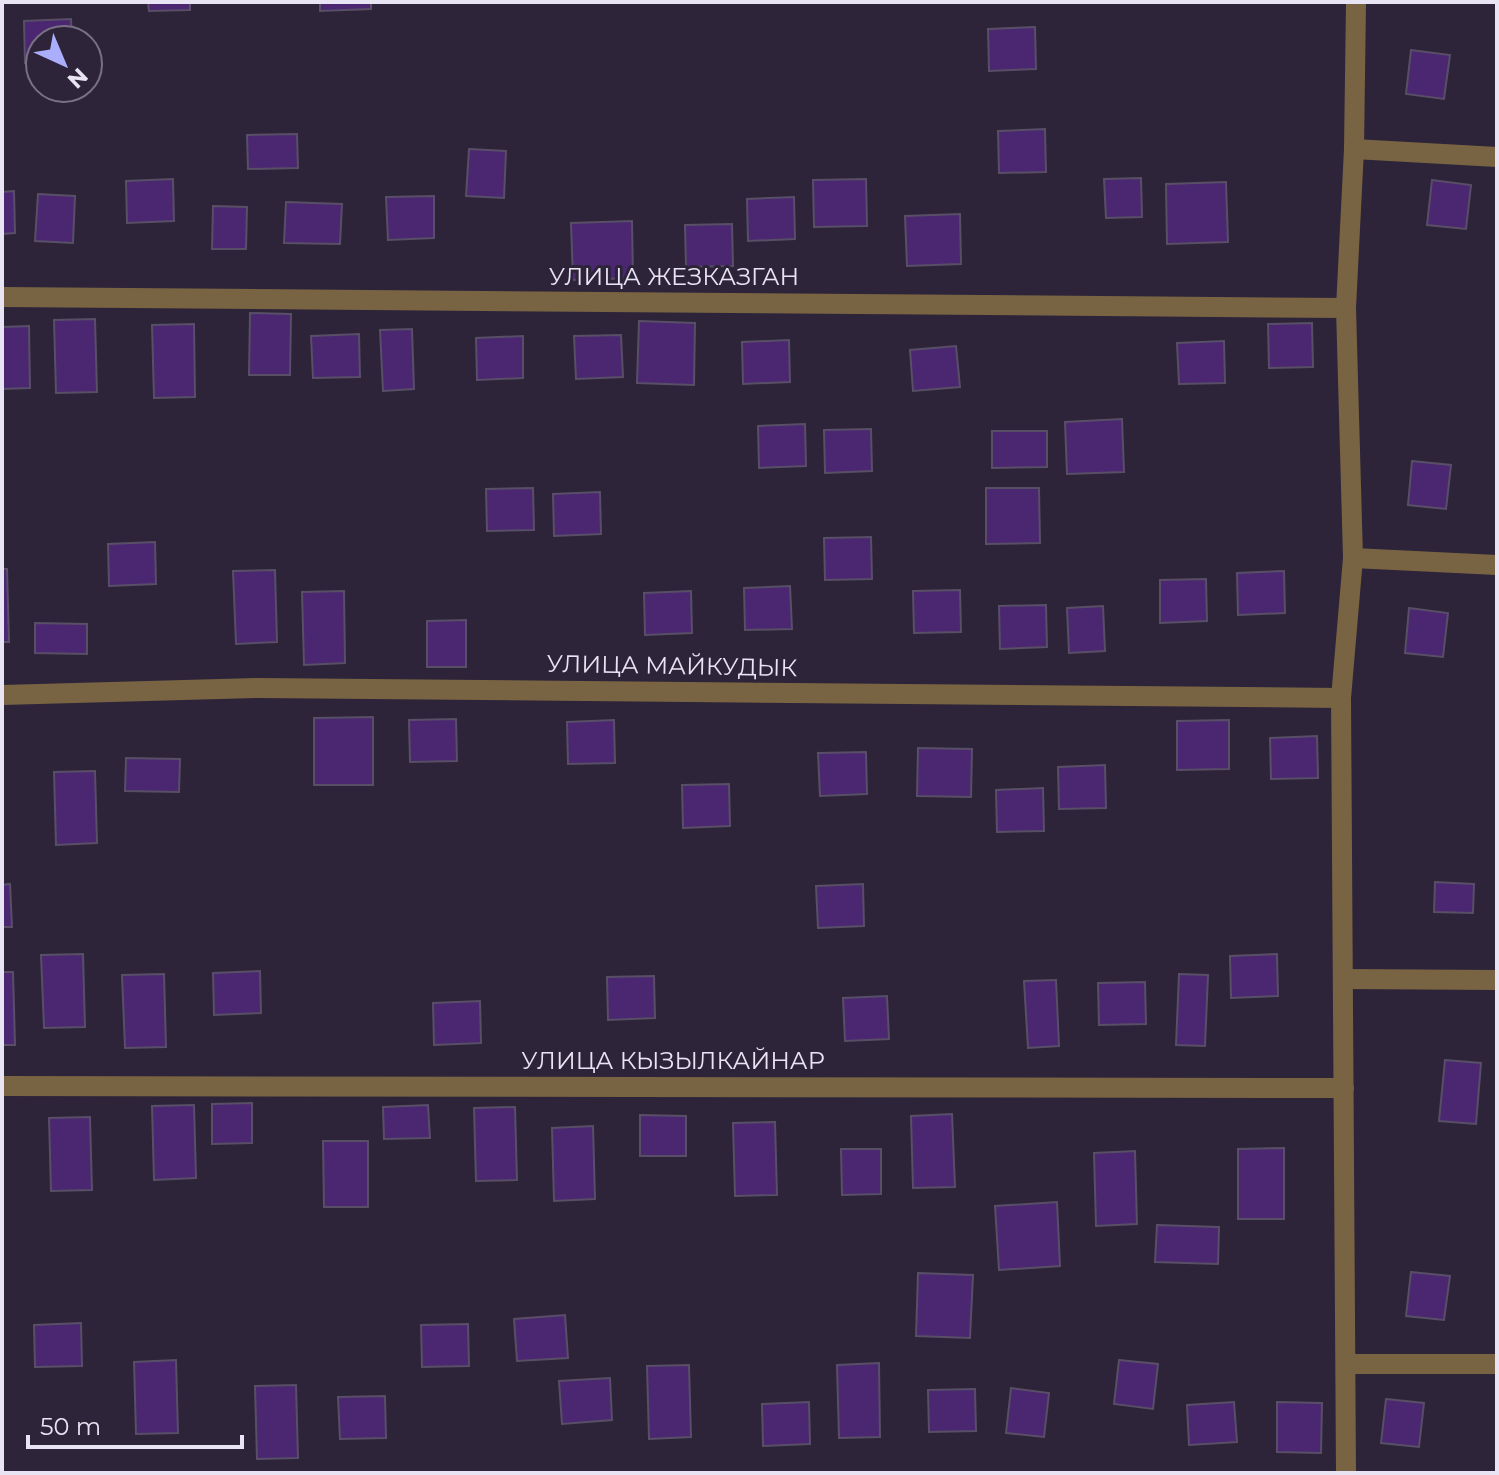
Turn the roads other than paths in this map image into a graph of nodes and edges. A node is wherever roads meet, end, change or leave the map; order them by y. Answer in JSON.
{"nodes":[{"id":1,"x":1356,"y":2,"type":"edge"},
{"id":2,"x":1354,"y":149,"type":"junction"},
{"id":3,"x":1497,"y":157,"type":"edge"},
{"id":4,"x":2,"y":297,"type":"edge"},
{"id":5,"x":1346,"y":308,"type":"junction"},
{"id":6,"x":1353,"y":558,"type":"junction"},
{"id":7,"x":1497,"y":565,"type":"edge"},
{"id":8,"x":2,"y":695,"type":"edge"},
{"id":9,"x":1341,"y":698,"type":"junction"},
{"id":10,"x":1343,"y":979,"type":"junction"},
{"id":11,"x":1497,"y":980,"type":"edge"},
{"id":12,"x":2,"y":1086,"type":"edge"},
{"id":13,"x":1344,"y":1088,"type":"junction"},
{"id":14,"x":1347,"y":1364,"type":"junction"},
{"id":15,"x":1497,"y":1364,"type":"edge"},
{"id":16,"x":1346,"y":1473,"type":"edge"}],
"edges":[{"from":1,"to":2,"type":"street"},
{"from":2,"to":3,"type":"street"},
{"from":2,"to":5,"type":"street"},
{"from":4,"to":5,"type":"street","name":"УЛИЦА ЖЕЗКАЗГАН"},
{"from":5,"to":6,"type":"street"},
{"from":6,"to":7,"type":"street"},
{"from":6,"to":9,"type":"street"},
{"from":8,"to":9,"type":"street","name":"УЛИЦА МАЙКУДЫК"},
{"from":9,"to":10,"type":"street"},
{"from":10,"to":11,"type":"street"},
{"from":10,"to":13,"type":"street"},
{"from":12,"to":13,"type":"street","name":"УЛИЦА КЫЗЫЛКАЙНАР"},
{"from":13,"to":14,"type":"street"},
{"from":14,"to":15,"type":"street"},
{"from":14,"to":16,"type":"street"}]}
